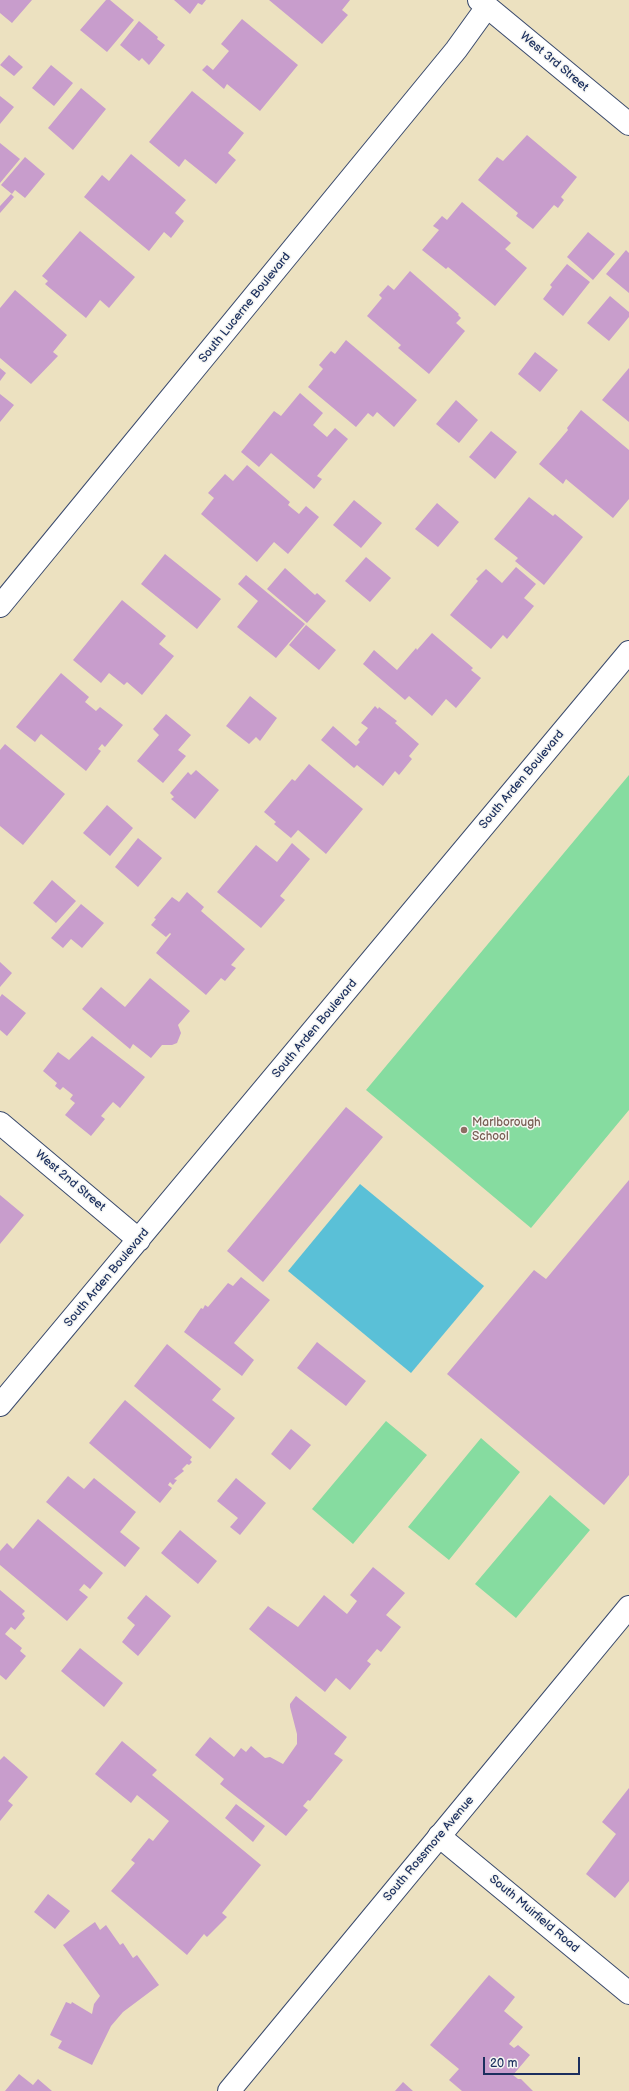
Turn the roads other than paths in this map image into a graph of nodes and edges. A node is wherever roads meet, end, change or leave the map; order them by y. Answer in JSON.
{"nodes":[{"id":1,"x":483,"y":3,"type":"edge"},
{"id":2,"x":629,"y":124,"type":"edge"},
{"id":3,"x":0,"y":606,"type":"edge"},
{"id":4,"x":629,"y":652,"type":"edge"},
{"id":5,"x":0,"y":1123,"type":"edge"},
{"id":6,"x":139,"y":1240,"type":"junction"},
{"id":7,"x":0,"y":1405,"type":"edge"},
{"id":8,"x":629,"y":1607,"type":"edge"},
{"id":9,"x":440,"y":1836,"type":"junction"},
{"id":10,"x":629,"y":1993,"type":"edge"},
{"id":11,"x":229,"y":2091,"type":"edge"}],
"edges":[{"from":1,"to":2,"type":"street","name":"West 3rd Street"},
{"from":1,"to":3,"type":"street","name":"South Lucerne Boulevard"},
{"from":4,"to":6,"type":"street","name":"South Arden Boulevard"},
{"from":5,"to":6,"type":"street","name":"West 2nd Street"},
{"from":6,"to":7,"type":"street","name":"South Arden Boulevard"},
{"from":8,"to":9,"type":"street","name":"South Rossmore Avenue"},
{"from":9,"to":10,"type":"street","name":"South Muirfield Road"},
{"from":9,"to":11,"type":"street","name":"South Rossmore Avenue"}]}
